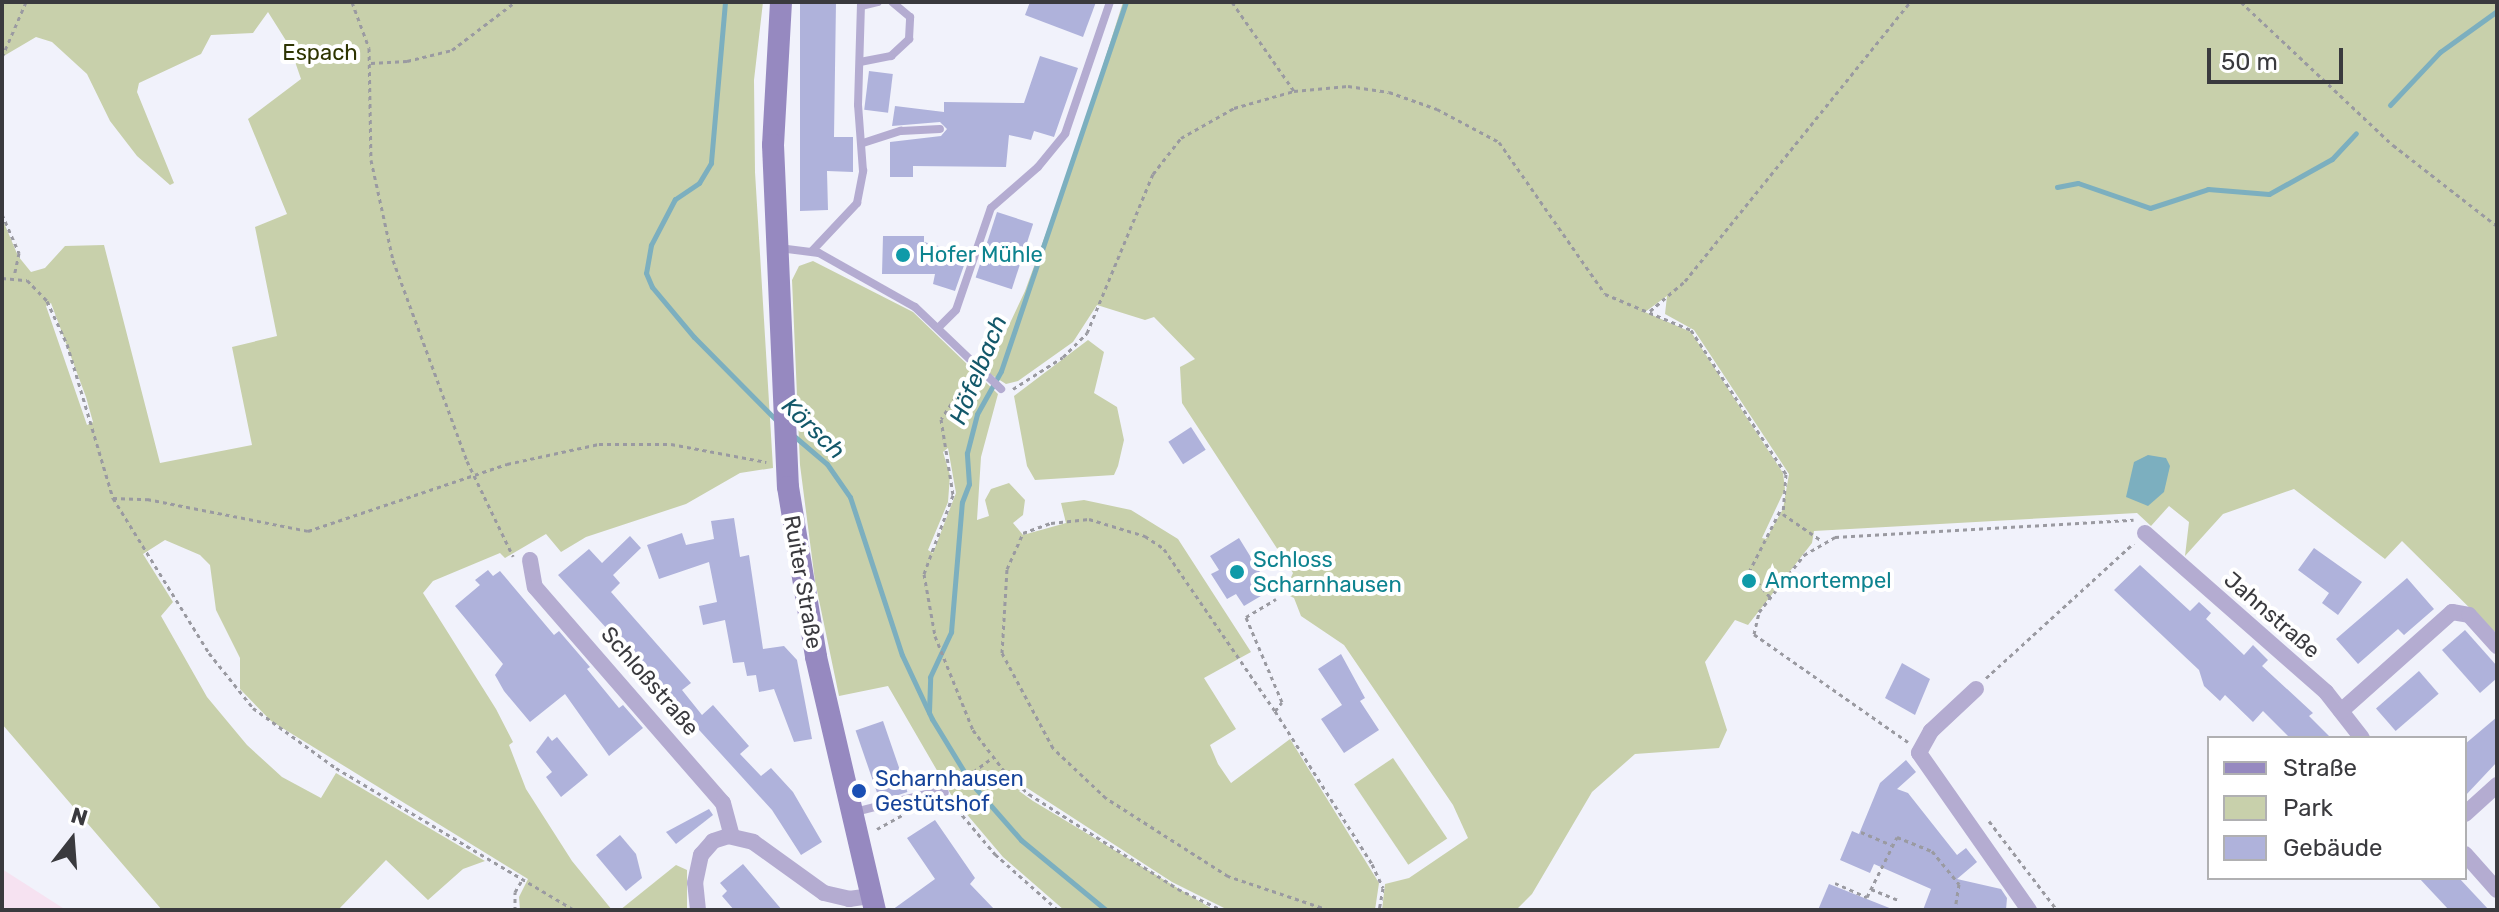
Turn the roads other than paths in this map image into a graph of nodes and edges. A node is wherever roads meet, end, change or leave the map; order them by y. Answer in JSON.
{"nodes":[{"id":1,"x":781,"y":2,"type":"edge"},
{"id":2,"x":878,"y":2,"type":"edge"},
{"id":3,"x":892,"y":2,"type":"edge"},
{"id":4,"x":1110,"y":2,"type":"edge"},
{"id":5,"x":861,"y":4,"type":"edge"},
{"id":6,"x":860,"y":62,"type":"junction"},
{"id":7,"x":940,"y":129,"type":"dead end"},
{"id":8,"x":863,"y":143,"type":"junction"},
{"id":9,"x":778,"y":248,"type":"junction"},
{"id":10,"x":812,"y":251,"type":"junction"},
{"id":11,"x":938,"y":328,"type":"junction"},
{"id":12,"x":1003,"y":390,"type":"road end"},
{"id":13,"x":2145,"y":533,"type":"road end"},
{"id":14,"x":530,"y":560,"type":"road end"},
{"id":15,"x":2497,"y":646,"type":"edge"},
{"id":16,"x":1976,"y":689,"type":"road end"},
{"id":17,"x":2341,"y":711,"type":"junction"},
{"id":18,"x":2360,"y":736,"type":"edge"},
{"id":19,"x":2497,"y":785,"type":"edge"},
{"id":20,"x":945,"y":793,"type":"road end"},
{"id":21,"x":2467,"y":812,"type":"edge"},
{"id":22,"x":850,"y":814,"type":"junction"},
{"id":23,"x":732,"y":836,"type":"junction"},
{"id":24,"x":2467,"y":856,"type":"edge"},
{"id":25,"x":2497,"y":890,"type":"edge"},
{"id":26,"x":873,"y":903,"type":"edge"},
{"id":27,"x":698,"y":910,"type":"edge"},
{"id":28,"x":2029,"y":910,"type":"edge"}],
"edges":[{"from":1,"to":9,"type":"main road","name":"Ruiter Straße"},
{"from":2,"to":5,"type":"lane"},
{"from":3,"to":6,"type":"lane"},
{"from":4,"to":11,"type":"lane"},
{"from":5,"to":6,"type":"lane"},
{"from":6,"to":8,"type":"lane"},
{"from":7,"to":8,"type":"lane"},
{"from":8,"to":10,"type":"lane"},
{"from":9,"to":10,"type":"lane"},
{"from":9,"to":22,"type":"main road","name":"Ruiter Straße"},
{"from":10,"to":11,"type":"lane"},
{"from":11,"to":12,"type":"lane"},
{"from":13,"to":17,"type":"street","name":"Jahnstraße"},
{"from":14,"to":23,"type":"street","name":"Schloßstraße"},
{"from":15,"to":17,"type":"street"},
{"from":16,"to":28,"type":"street"},
{"from":17,"to":18,"type":"street","name":"Jahnstraße"},
{"from":19,"to":21,"type":"street"},
{"from":20,"to":22,"type":"lane"},
{"from":22,"to":26,"type":"main road","name":"Ruiter Straße"},
{"from":23,"to":26,"type":"street"},
{"from":23,"to":27,"type":"street"},
{"from":24,"to":25,"type":"street"}]}
